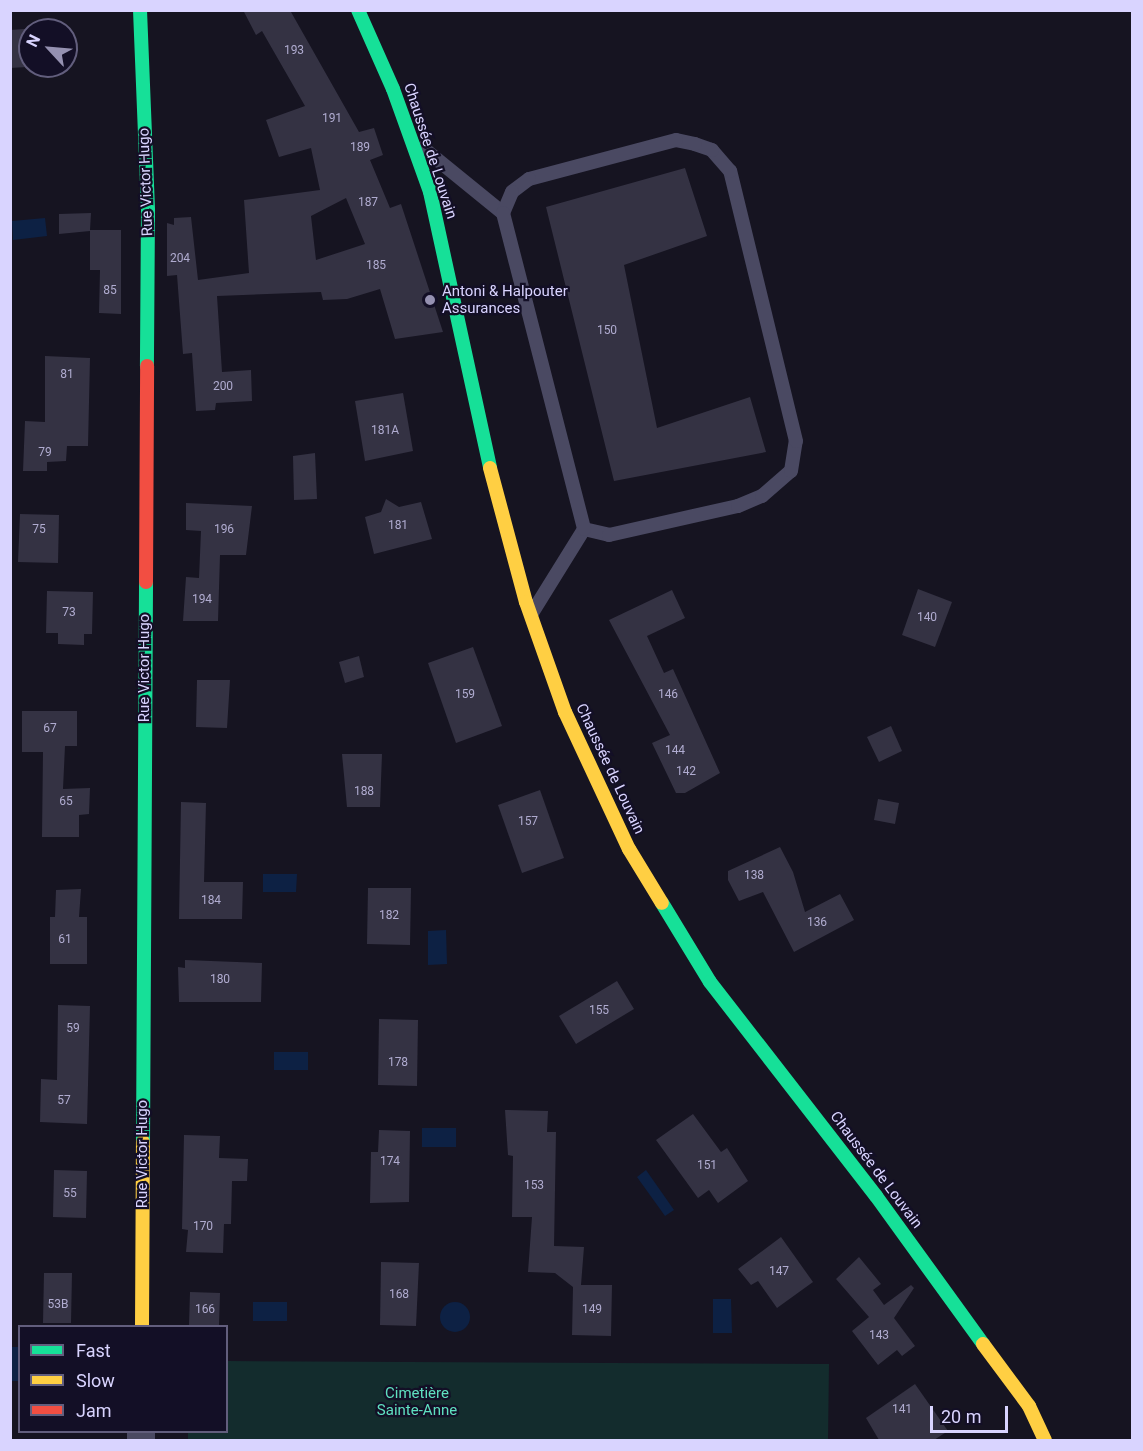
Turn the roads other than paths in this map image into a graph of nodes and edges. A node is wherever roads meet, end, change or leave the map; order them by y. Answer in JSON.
{"nodes":[{"id":1,"x":140,"y":10,"type":"edge"},
{"id":2,"x":358,"y":10,"type":"edge"},
{"id":3,"x":410,"y":138,"type":"junction"},
{"id":4,"x":502,"y":213,"type":"junction"},
{"id":5,"x":584,"y":529,"type":"junction"},
{"id":6,"x":531,"y":615,"type":"junction"},
{"id":7,"x":141,"y":1325,"type":"edge"},
{"id":8,"x":1045,"y":1440,"type":"edge"}],
"edges":[{"from":1,"to":7,"type":"main road","name":"Rue Victor Hugo"},
{"from":2,"to":3,"type":"main road","name":"Chaussée de Louvain"},
{"from":3,"to":4,"type":"lane"},
{"from":3,"to":6,"type":"main road","name":"Chaussée de Louvain"},
{"from":4,"to":5,"type":"lane"},
{"from":4,"to":5,"type":"lane"},
{"from":5,"to":6,"type":"lane"},
{"from":6,"to":8,"type":"main road","name":"Chaussée de Louvain"}]}
